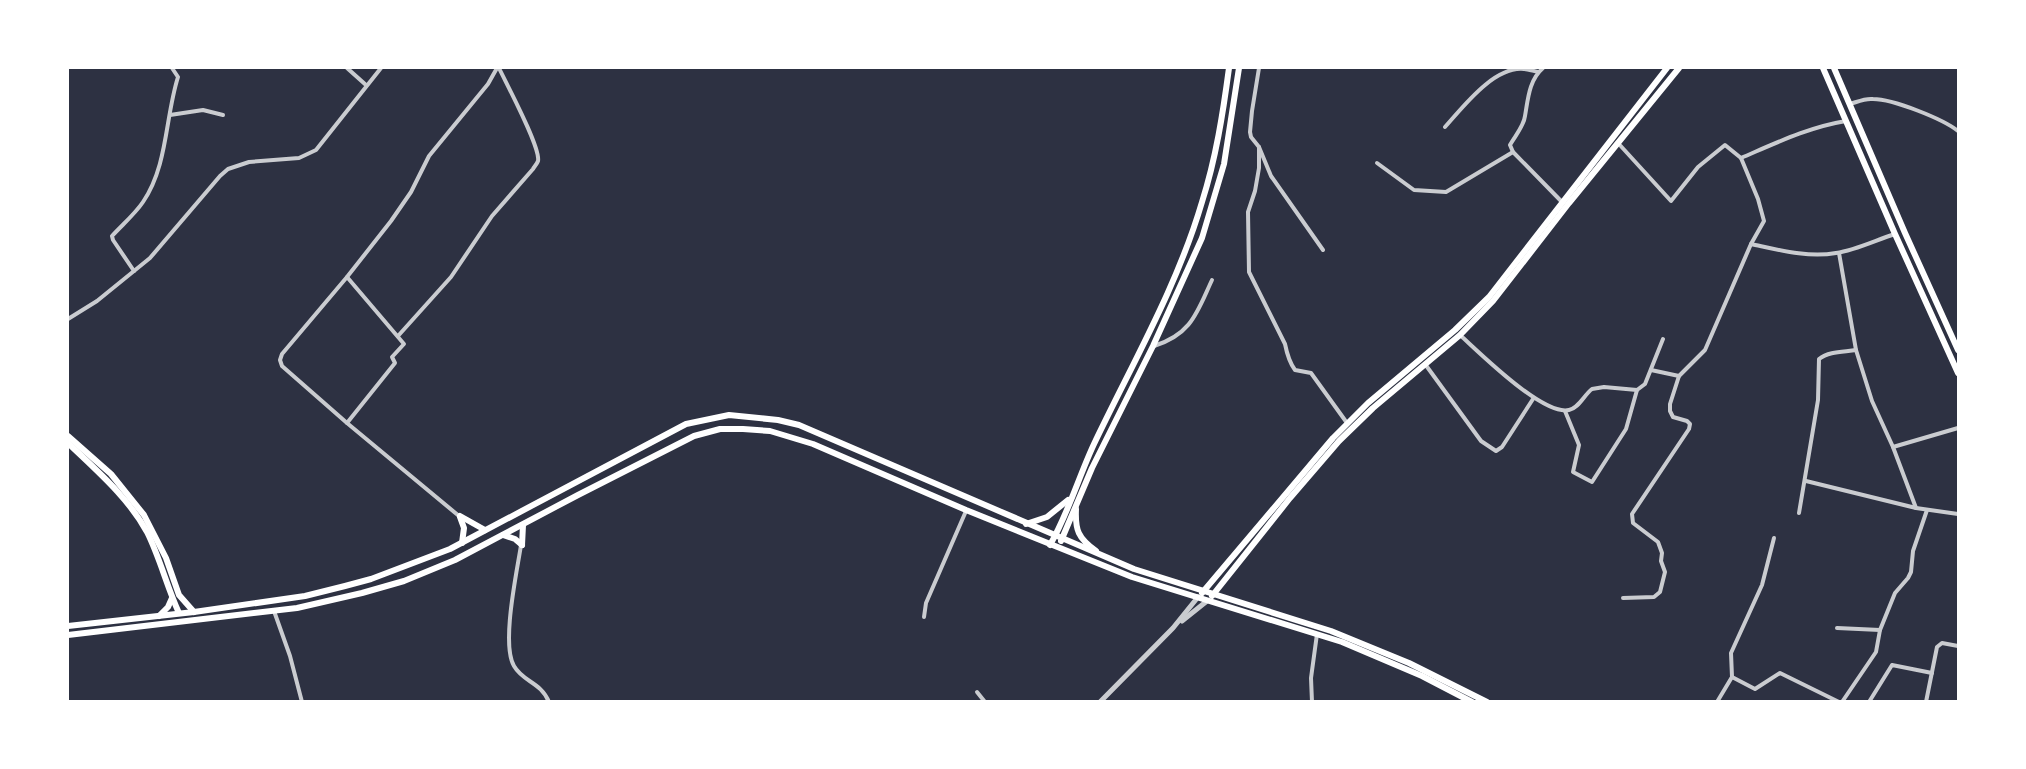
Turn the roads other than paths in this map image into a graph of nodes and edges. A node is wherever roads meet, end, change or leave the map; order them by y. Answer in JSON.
{"nodes":[{"id":1,"x":172,"y":68,"type":"edge"},
{"id":2,"x":347,"y":68,"type":"edge"},
{"id":3,"x":381,"y":68,"type":"edge"},
{"id":4,"x":498,"y":68,"type":"edge"},
{"id":5,"x":1229,"y":68,"type":"edge"},
{"id":6,"x":1239,"y":68,"type":"edge"},
{"id":7,"x":1259,"y":68,"type":"edge"},
{"id":8,"x":1542,"y":68,"type":"edge"},
{"id":9,"x":1667,"y":68,"type":"edge"},
{"id":10,"x":1679,"y":68,"type":"edge"},
{"id":11,"x":1823,"y":68,"type":"edge"},
{"id":12,"x":1834,"y":68,"type":"edge"},
{"id":13,"x":1538,"y":72,"type":"junction"},
{"id":14,"x":366,"y":86,"type":"junction"},
{"id":15,"x":1850,"y":104,"type":"junction"},
{"id":16,"x":170,"y":115,"type":"junction"},
{"id":17,"x":223,"y":115,"type":"dead end"},
{"id":18,"x":1846,"y":121,"type":"junction"},
{"id":19,"x":1445,"y":127,"type":"dead end"},
{"id":20,"x":1959,"y":131,"type":"edge"},
{"id":21,"x":1617,"y":143,"type":"junction"},
{"id":22,"x":1259,"y":147,"type":"junction"},
{"id":23,"x":1513,"y":152,"type":"junction"},
{"id":24,"x":1741,"y":158,"type":"junction"},
{"id":25,"x":1377,"y":163,"type":"dead end"},
{"id":26,"x":1562,"y":202,"type":"junction"},
{"id":27,"x":1895,"y":234,"type":"junction"},
{"id":28,"x":1751,"y":244,"type":"junction"},
{"id":29,"x":1323,"y":250,"type":"dead end"},
{"id":30,"x":1839,"y":253,"type":"junction"},
{"id":31,"x":134,"y":271,"type":"junction"},
{"id":32,"x":347,"y":277,"type":"junction"},
{"id":33,"x":1212,"y":280,"type":"dead end"},
{"id":34,"x":68,"y":319,"type":"edge"},
{"id":35,"x":1460,"y":335,"type":"junction"},
{"id":36,"x":398,"y":336,"type":"junction"},
{"id":37,"x":1662,"y":339,"type":"dead end"},
{"id":38,"x":1154,"y":346,"type":"junction"},
{"id":39,"x":1856,"y":350,"type":"junction"},
{"id":40,"x":1959,"y":350,"type":"edge"},
{"id":41,"x":1425,"y":364,"type":"junction"},
{"id":42,"x":1651,"y":370,"type":"junction"},
{"id":43,"x":1959,"y":373,"type":"edge"},
{"id":44,"x":1679,"y":376,"type":"junction"},
{"id":45,"x":1637,"y":390,"type":"junction"},
{"id":46,"x":1533,"y":399,"type":"junction"},
{"id":47,"x":1565,"y":411,"type":"junction"},
{"id":48,"x":347,"y":423,"type":"junction"},
{"id":49,"x":1347,"y":423,"type":"junction"},
{"id":50,"x":1959,"y":428,"type":"edge"},
{"id":51,"x":68,"y":436,"type":"edge"},
{"id":52,"x":68,"y":443,"type":"edge"},
{"id":53,"x":1893,"y":447,"type":"junction"},
{"id":54,"x":1806,"y":481,"type":"junction"},
{"id":55,"x":1074,"y":499,"type":"junction"},
{"id":56,"x":1916,"y":508,"type":"junction"},
{"id":57,"x":966,"y":510,"type":"junction"},
{"id":58,"x":1927,"y":510,"type":"junction"},
{"id":59,"x":1799,"y":513,"type":"dead end"},
{"id":60,"x":1959,"y":514,"type":"edge"},
{"id":61,"x":460,"y":516,"type":"junction"},
{"id":62,"x":1026,"y":524,"type":"junction"},
{"id":63,"x":523,"y":525,"type":"junction"},
{"id":64,"x":485,"y":530,"type":"junction"},
{"id":65,"x":503,"y":535,"type":"junction"},
{"id":66,"x":1058,"y":537,"type":"junction"},
{"id":67,"x":1774,"y":538,"type":"dead end"},
{"id":68,"x":462,"y":543,"type":"junction"},
{"id":69,"x":1050,"y":544,"type":"junction"},
{"id":70,"x":522,"y":545,"type":"junction"},
{"id":71,"x":1059,"y":547,"type":"junction"},
{"id":72,"x":1101,"y":555,"type":"junction"},
{"id":73,"x":1204,"y":591,"type":"junction"},
{"id":74,"x":1214,"y":594,"type":"junction"},
{"id":75,"x":1198,"y":597,"type":"junction"},
{"id":76,"x":172,"y":598,"type":"junction"},
{"id":77,"x":1623,"y":598,"type":"dead end"},
{"id":78,"x":1207,"y":601,"type":"junction"},
{"id":79,"x":274,"y":610,"type":"junction"},
{"id":80,"x":194,"y":612,"type":"junction"},
{"id":81,"x":179,"y":613,"type":"junction"},
{"id":82,"x":159,"y":616,"type":"junction"},
{"id":83,"x":924,"y":617,"type":"dead end"},
{"id":84,"x":70,"y":626,"type":"edge"},
{"id":85,"x":1173,"y":628,"type":"junction"},
{"id":86,"x":1837,"y":628,"type":"dead end"},
{"id":87,"x":1880,"y":630,"type":"junction"},
{"id":88,"x":1317,"y":633,"type":"junction"},
{"id":89,"x":68,"y":635,"type":"edge"},
{"id":90,"x":1959,"y":646,"type":"edge"},
{"id":91,"x":1932,"y":673,"type":"junction"},
{"id":92,"x":1732,"y":677,"type":"junction"},
{"id":93,"x":977,"y":692,"type":"dead end"},
{"id":94,"x":302,"y":702,"type":"edge"},
{"id":95,"x":549,"y":702,"type":"edge"},
{"id":96,"x":985,"y":702,"type":"edge"},
{"id":97,"x":1100,"y":702,"type":"edge"},
{"id":98,"x":1312,"y":702,"type":"edge"},
{"id":99,"x":1472,"y":702,"type":"edge"},
{"id":100,"x":1487,"y":702,"type":"edge"},
{"id":101,"x":1718,"y":702,"type":"edge"},
{"id":102,"x":1840,"y":702,"type":"edge"},
{"id":103,"x":1869,"y":702,"type":"edge"},
{"id":104,"x":1926,"y":702,"type":"edge"}],
"edges":[{"from":1,"to":16,"type":"street"},
{"from":2,"to":14,"type":"street"},
{"from":3,"to":14,"type":"street"},
{"from":4,"to":32,"type":"street"},
{"from":4,"to":36,"type":"street"},
{"from":5,"to":55,"type":"main road"},
{"from":6,"to":38,"type":"main road"},
{"from":7,"to":22,"type":"street"},
{"from":8,"to":13,"type":"street"},
{"from":9,"to":26,"type":"main road"},
{"from":10,"to":21,"type":"main road"},
{"from":11,"to":18,"type":"main road"},
{"from":12,"to":15,"type":"main road"},
{"from":13,"to":19,"type":"street"},
{"from":13,"to":23,"type":"street"},
{"from":14,"to":31,"type":"street"},
{"from":15,"to":20,"type":"street"},
{"from":15,"to":40,"type":"main road"},
{"from":16,"to":17,"type":"street"},
{"from":16,"to":31,"type":"street"},
{"from":18,"to":24,"type":"street"},
{"from":18,"to":27,"type":"main road"},
{"from":21,"to":24,"type":"street"},
{"from":21,"to":35,"type":"main road"},
{"from":22,"to":29,"type":"street"},
{"from":22,"to":49,"type":"street"},
{"from":23,"to":25,"type":"street"},
{"from":23,"to":26,"type":"street"},
{"from":24,"to":28,"type":"street"},
{"from":26,"to":49,"type":"main road"},
{"from":27,"to":30,"type":"street"},
{"from":27,"to":43,"type":"main road"},
{"from":28,"to":30,"type":"street"},
{"from":28,"to":44,"type":"street"},
{"from":30,"to":39,"type":"street"},
{"from":31,"to":34,"type":"street"},
{"from":32,"to":36,"type":"street"},
{"from":32,"to":48,"type":"street"},
{"from":33,"to":38,"type":"street"},
{"from":35,"to":41,"type":"main road"},
{"from":35,"to":46,"type":"street"},
{"from":36,"to":48,"type":"street"},
{"from":37,"to":42,"type":"street"},
{"from":38,"to":55,"type":"main road"},
{"from":39,"to":53,"type":"street"},
{"from":39,"to":54,"type":"street"},
{"from":41,"to":46,"type":"street"},
{"from":41,"to":74,"type":"main road"},
{"from":42,"to":44,"type":"street"},
{"from":42,"to":45,"type":"street"},
{"from":44,"to":77,"type":"street"},
{"from":45,"to":47,"type":"street"},
{"from":45,"to":47,"type":"street"},
{"from":46,"to":47,"type":"street"},
{"from":48,"to":61,"type":"street"},
{"from":49,"to":73,"type":"main road"},
{"from":50,"to":53,"type":"street"},
{"from":51,"to":80,"type":"main road"},
{"from":52,"to":76,"type":"main road"},
{"from":53,"to":56,"type":"street"},
{"from":54,"to":56,"type":"street"},
{"from":54,"to":59,"type":"street"},
{"from":55,"to":62,"type":"main road"},
{"from":55,"to":66,"type":"main road"},
{"from":55,"to":72,"type":"main road"},
{"from":56,"to":58,"type":"street"},
{"from":57,"to":63,"type":"main road"},
{"from":57,"to":69,"type":"main road"},
{"from":57,"to":83,"type":"street"},
{"from":58,"to":60,"type":"street"},
{"from":58,"to":87,"type":"street"},
{"from":61,"to":64,"type":"main road"},
{"from":61,"to":68,"type":"main road"},
{"from":62,"to":64,"type":"main road"},
{"from":62,"to":66,"type":"main road"},
{"from":63,"to":65,"type":"main road"},
{"from":63,"to":70,"type":"main road"},
{"from":64,"to":68,"type":"main road"},
{"from":65,"to":70,"type":"main road"},
{"from":65,"to":79,"type":"main road"},
{"from":66,"to":69,"type":"main road"},
{"from":66,"to":71,"type":"main road"},
{"from":66,"to":72,"type":"main road"},
{"from":67,"to":92,"type":"street"},
{"from":68,"to":80,"type":"main road"},
{"from":69,"to":71,"type":"main road"},
{"from":70,"to":95,"type":"street"},
{"from":71,"to":75,"type":"main road"},
{"from":72,"to":73,"type":"main road"},
{"from":73,"to":74,"type":"main road"},
{"from":73,"to":75,"type":"main road"},
{"from":74,"to":78,"type":"main road"},
{"from":74,"to":100,"type":"main road"},
{"from":75,"to":78,"type":"main road"},
{"from":75,"to":85,"type":"street"},
{"from":76,"to":81,"type":"main road"},
{"from":76,"to":82,"type":"main road"},
{"from":78,"to":85,"type":"street"},
{"from":78,"to":88,"type":"main road"},
{"from":79,"to":89,"type":"main road"},
{"from":79,"to":94,"type":"street"},
{"from":80,"to":81,"type":"main road"},
{"from":81,"to":82,"type":"main road"},
{"from":82,"to":84,"type":"main road"},
{"from":85,"to":97,"type":"street"},
{"from":86,"to":87,"type":"street"},
{"from":87,"to":102,"type":"street"},
{"from":88,"to":98,"type":"street"},
{"from":88,"to":99,"type":"main road"},
{"from":90,"to":91,"type":"street"},
{"from":91,"to":103,"type":"street"},
{"from":91,"to":104,"type":"street"},
{"from":92,"to":101,"type":"street"},
{"from":92,"to":102,"type":"street"},
{"from":93,"to":96,"type":"street"}]}
